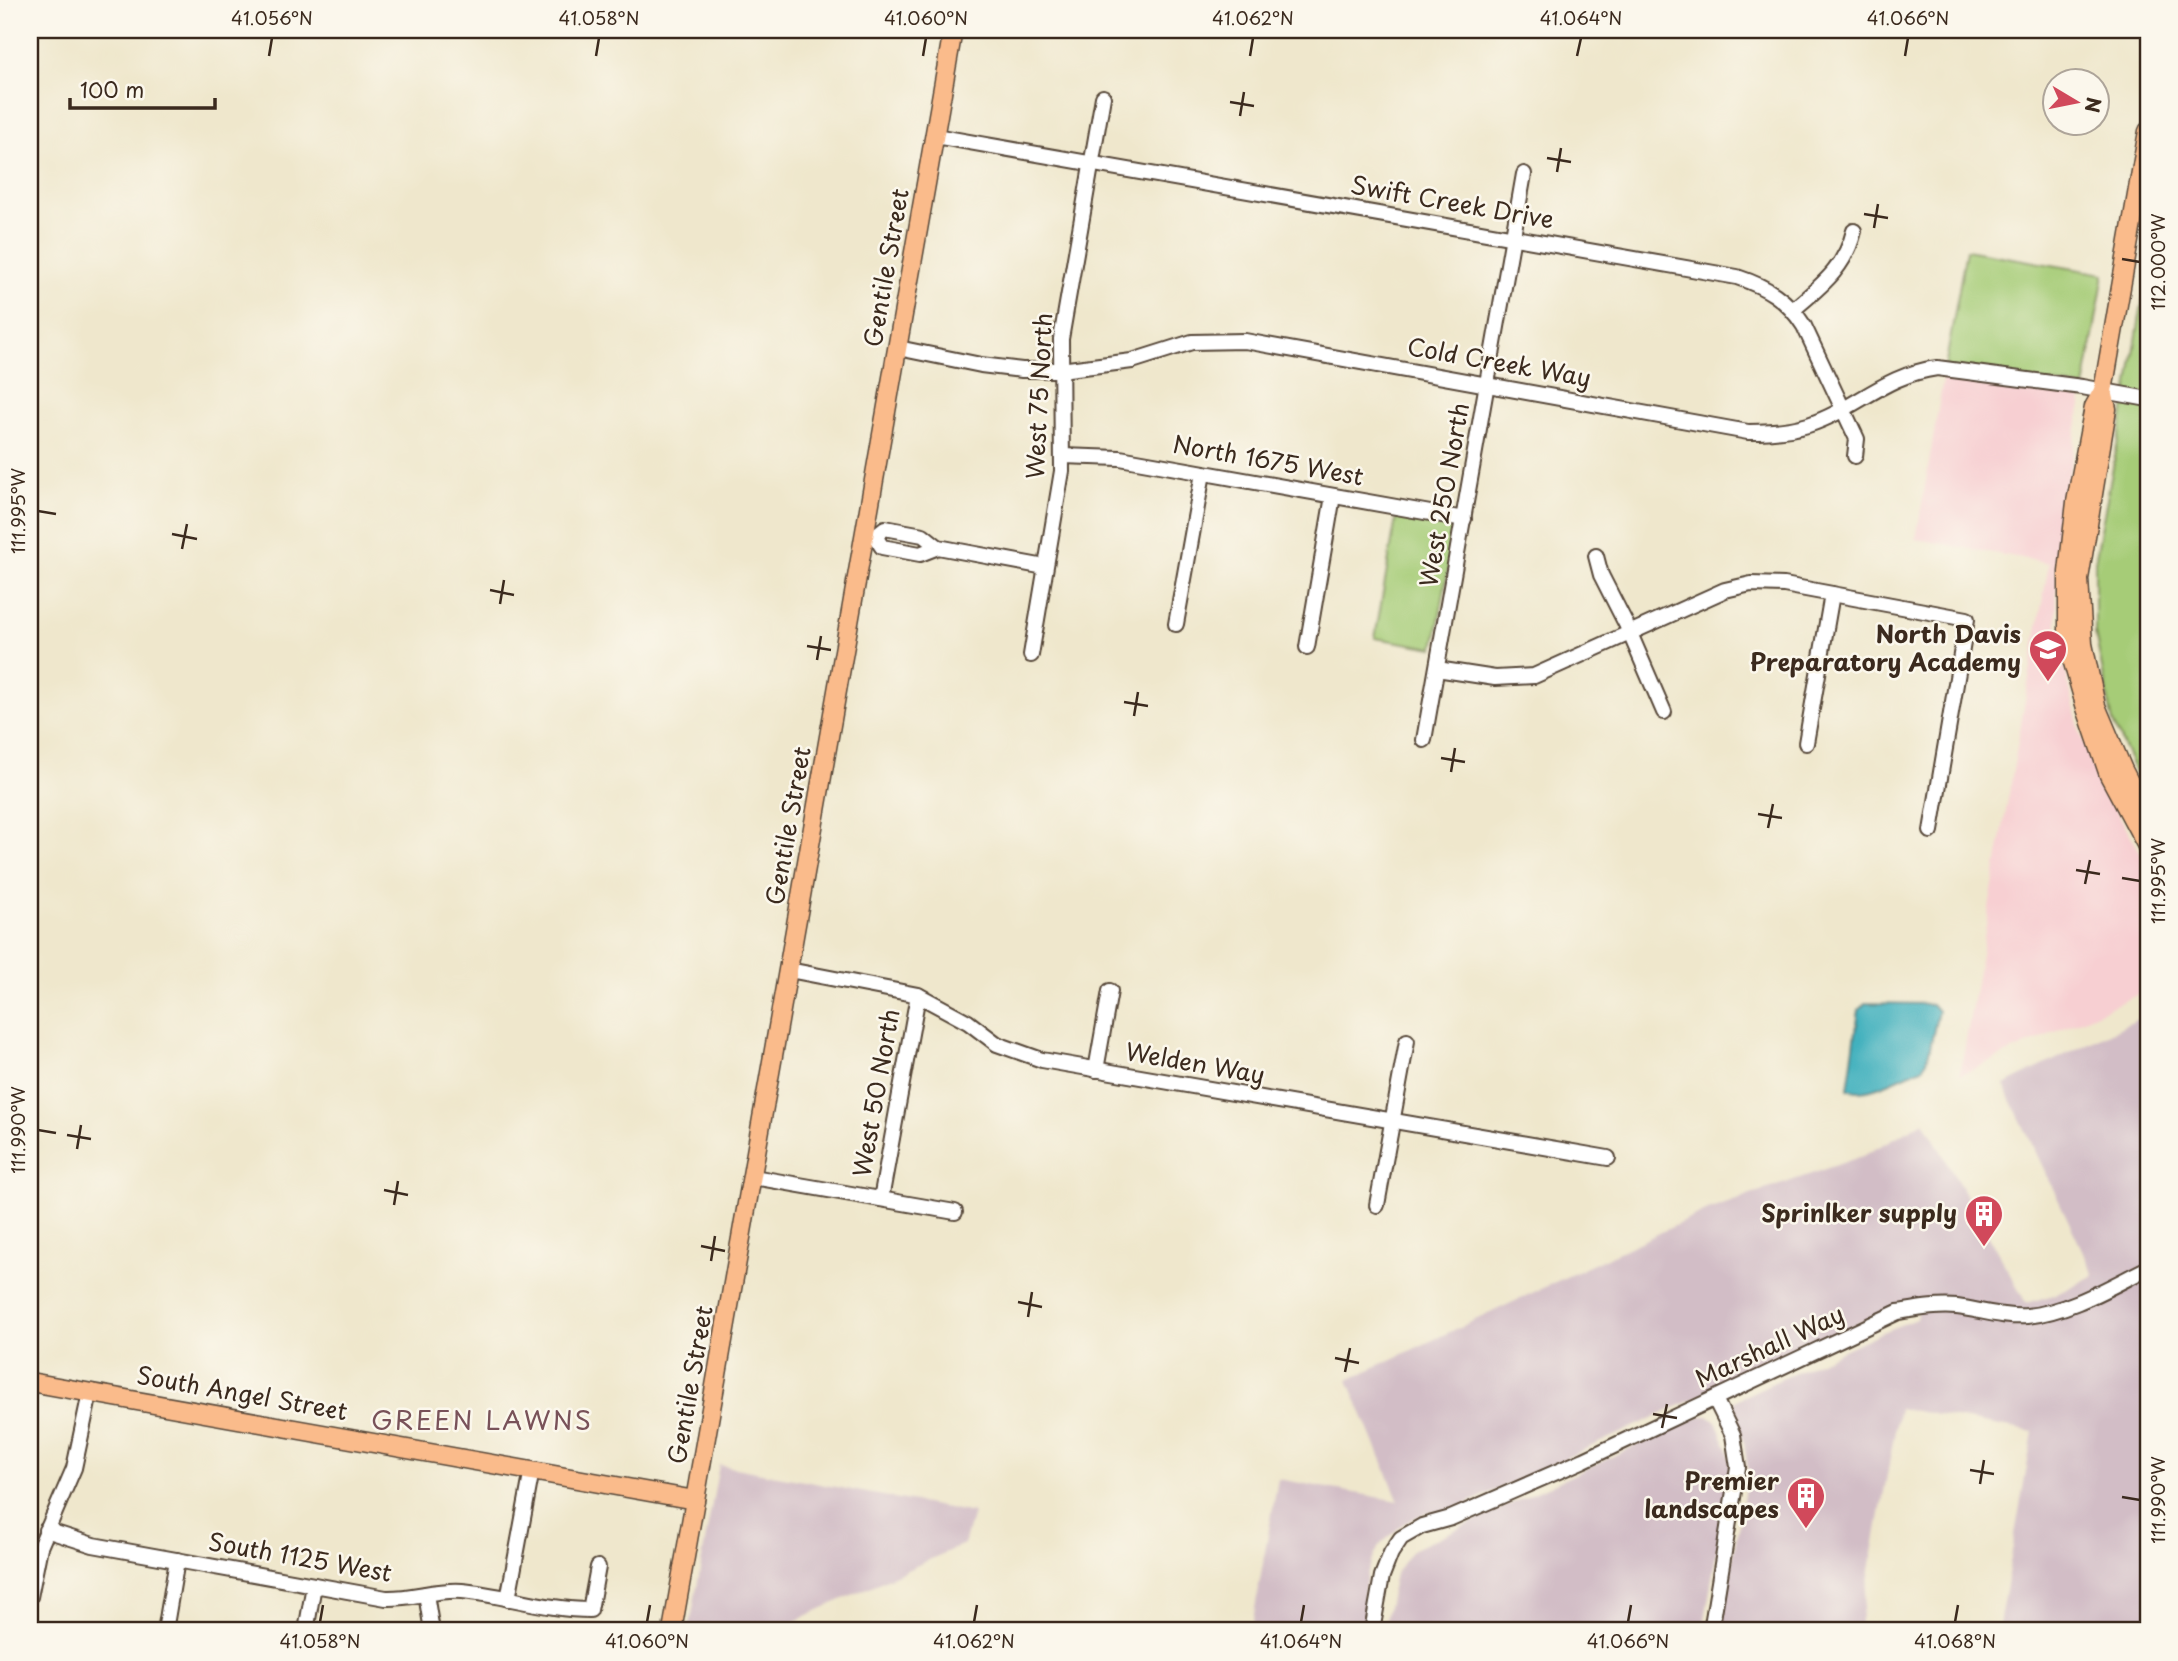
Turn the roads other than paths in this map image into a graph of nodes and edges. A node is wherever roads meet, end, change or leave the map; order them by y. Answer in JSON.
{"nodes":[{"id":1,"x":954,"y":30,"type":"edge"},
{"id":2,"x":1103,"y":97,"type":"dead end"},
{"id":3,"x":2148,"y":131,"type":"edge"},
{"id":4,"x":935,"y":136,"type":"junction"},
{"id":5,"x":1091,"y":163,"type":"junction"},
{"id":6,"x":1524,"y":174,"type":"dead end"},
{"id":7,"x":1854,"y":231,"type":"dead end"},
{"id":8,"x":1513,"y":237,"type":"junction"},
{"id":9,"x":1794,"y":309,"type":"junction"},
{"id":10,"x":898,"y":348,"type":"junction"},
{"id":11,"x":1060,"y":370,"type":"junction"},
{"id":12,"x":1488,"y":383,"type":"junction"},
{"id":13,"x":2103,"y":391,"type":"junction"},
{"id":14,"x":2148,"y":399,"type":"edge"},
{"id":15,"x":1842,"y":408,"type":"junction"},
{"id":16,"x":1855,"y":456,"type":"dead end"},
{"id":17,"x":1062,"y":457,"type":"junction"},
{"id":18,"x":1203,"y":473,"type":"junction"},
{"id":19,"x":1333,"y":496,"type":"junction"},
{"id":20,"x":1464,"y":519,"type":"junction"},
{"id":21,"x":870,"y":535,"type":"junction"},
{"id":22,"x":1597,"y":555,"type":"dead end"},
{"id":23,"x":1045,"y":567,"type":"junction"},
{"id":24,"x":1832,"y":594,"type":"junction"},
{"id":25,"x":1176,"y":624,"type":"dead end"},
{"id":26,"x":1629,"y":632,"type":"junction"},
{"id":27,"x":1307,"y":647,"type":"dead end"},
{"id":28,"x":1031,"y":655,"type":"dead end"},
{"id":29,"x":1437,"y":669,"type":"junction"},
{"id":30,"x":1664,"y":712,"type":"dead end"},
{"id":31,"x":1424,"y":740,"type":"dead end"},
{"id":32,"x":1806,"y":743,"type":"dead end"},
{"id":33,"x":2148,"y":818,"type":"edge"},
{"id":34,"x":1931,"y":831,"type":"dead end"},
{"id":35,"x":2148,"y":848,"type":"edge"},
{"id":36,"x":789,"y":970,"type":"junction"},
{"id":37,"x":1110,"y":991,"type":"dead end"},
{"id":38,"x":918,"y":995,"type":"junction"},
{"id":39,"x":1407,"y":1041,"type":"dead end"},
{"id":40,"x":1096,"y":1070,"type":"junction"},
{"id":41,"x":1393,"y":1121,"type":"junction"},
{"id":42,"x":1608,"y":1158,"type":"dead end"},
{"id":43,"x":752,"y":1177,"type":"junction"},
{"id":44,"x":881,"y":1199,"type":"junction"},
{"id":45,"x":1377,"y":1205,"type":"dead end"},
{"id":46,"x":955,"y":1212,"type":"dead end"},
{"id":47,"x":2148,"y":1268,"type":"edge"},
{"id":48,"x":30,"y":1382,"type":"edge"},
{"id":49,"x":90,"y":1393,"type":"junction"},
{"id":50,"x":1715,"y":1399,"type":"junction"},
{"id":51,"x":532,"y":1469,"type":"junction"},
{"id":52,"x":695,"y":1500,"type":"junction"},
{"id":53,"x":46,"y":1530,"type":"junction"},
{"id":54,"x":177,"y":1560,"type":"junction"},
{"id":55,"x":598,"y":1567,"type":"dead end"},
{"id":56,"x":314,"y":1585,"type":"junction"},
{"id":57,"x":426,"y":1594,"type":"junction"},
{"id":58,"x":30,"y":1597,"type":"edge"},
{"id":59,"x":508,"y":1599,"type":"junction"},
{"id":60,"x":165,"y":1631,"type":"edge"},
{"id":61,"x":306,"y":1631,"type":"edge"},
{"id":62,"x":432,"y":1631,"type":"edge"},
{"id":63,"x":672,"y":1631,"type":"edge"},
{"id":64,"x":1372,"y":1631,"type":"edge"},
{"id":65,"x":1711,"y":1631,"type":"edge"}],
"edges":[{"from":1,"to":4,"type":"main road","name":"Gentile Street"},
{"from":2,"to":5,"type":"street","name":"West 75 North"},
{"from":3,"to":13,"type":"main road"},
{"from":4,"to":5,"type":"street","name":"Swift Creek Drive"},
{"from":4,"to":10,"type":"main road","name":"Gentile Street"},
{"from":5,"to":8,"type":"street","name":"Swift Creek Drive"},
{"from":5,"to":11,"type":"street","name":"West 75 North"},
{"from":6,"to":8,"type":"street","name":"West 250 North"},
{"from":7,"to":9,"type":"street"},
{"from":8,"to":9,"type":"street","name":"Swift Creek Drive"},
{"from":8,"to":12,"type":"street","name":"West 250 North"},
{"from":9,"to":15,"type":"street","name":"Swift Creek Drive"},
{"from":10,"to":11,"type":"street","name":"Cold Creek Way"},
{"from":10,"to":21,"type":"main road","name":"Gentile Street"},
{"from":11,"to":12,"type":"street","name":"Cold Creek Way"},
{"from":11,"to":17,"type":"street","name":"West 75 North"},
{"from":12,"to":15,"type":"street","name":"Cold Creek Way"},
{"from":12,"to":20,"type":"street","name":"West 250 North"},
{"from":13,"to":14,"type":"street","name":"Cold Creek Way"},
{"from":13,"to":15,"type":"street","name":"Cold Creek Way"},
{"from":13,"to":33,"type":"main road"},
{"from":13,"to":35,"type":"main road"},
{"from":15,"to":16,"type":"street","name":"Swift Creek Drive"},
{"from":17,"to":18,"type":"street","name":"North 1675 West"},
{"from":17,"to":23,"type":"street","name":"West 75 North"},
{"from":18,"to":19,"type":"street","name":"North 1675 West"},
{"from":18,"to":25,"type":"street"},
{"from":19,"to":20,"type":"street","name":"North 1675 West"},
{"from":19,"to":27,"type":"street"},
{"from":20,"to":29,"type":"street","name":"West 250 North"},
{"from":21,"to":23,"type":"street"},
{"from":21,"to":36,"type":"main road","name":"Gentile Street"},
{"from":22,"to":26,"type":"street"},
{"from":23,"to":28,"type":"street","name":"West 75 North"},
{"from":24,"to":26,"type":"street"},
{"from":24,"to":32,"type":"street"},
{"from":24,"to":34,"type":"street"},
{"from":26,"to":29,"type":"street"},
{"from":26,"to":30,"type":"street"},
{"from":29,"to":31,"type":"street","name":"West 250 North"},
{"from":36,"to":38,"type":"street","name":"Welden Way"},
{"from":36,"to":43,"type":"main road","name":"Gentile Street"},
{"from":37,"to":40,"type":"street"},
{"from":38,"to":40,"type":"street","name":"Welden Way"},
{"from":38,"to":44,"type":"street","name":"West 50 North"},
{"from":39,"to":41,"type":"street"},
{"from":40,"to":41,"type":"street","name":"Welden Way"},
{"from":41,"to":42,"type":"street","name":"Welden Way"},
{"from":41,"to":45,"type":"street"},
{"from":43,"to":44,"type":"street"},
{"from":43,"to":52,"type":"main road","name":"Gentile Street"},
{"from":44,"to":46,"type":"street"},
{"from":47,"to":50,"type":"street","name":"Marshall Way"},
{"from":48,"to":49,"type":"main road","name":"South Angel Street"},
{"from":49,"to":51,"type":"main road","name":"South Angel Street"},
{"from":49,"to":53,"type":"street"},
{"from":50,"to":64,"type":"street","name":"Marshall Way"},
{"from":50,"to":65,"type":"street"},
{"from":51,"to":52,"type":"main road","name":"South Angel Street"},
{"from":51,"to":59,"type":"street"},
{"from":52,"to":63,"type":"main road","name":"Gentile Street"},
{"from":53,"to":54,"type":"street","name":"South 1125 West"},
{"from":53,"to":58,"type":"street"},
{"from":54,"to":56,"type":"street","name":"South 1125 West"},
{"from":54,"to":60,"type":"street"},
{"from":55,"to":59,"type":"street","name":"South 1125 West"},
{"from":56,"to":57,"type":"street","name":"South 1125 West"},
{"from":56,"to":61,"type":"street"},
{"from":57,"to":59,"type":"street","name":"South 1125 West"},
{"from":57,"to":62,"type":"street"}]}
